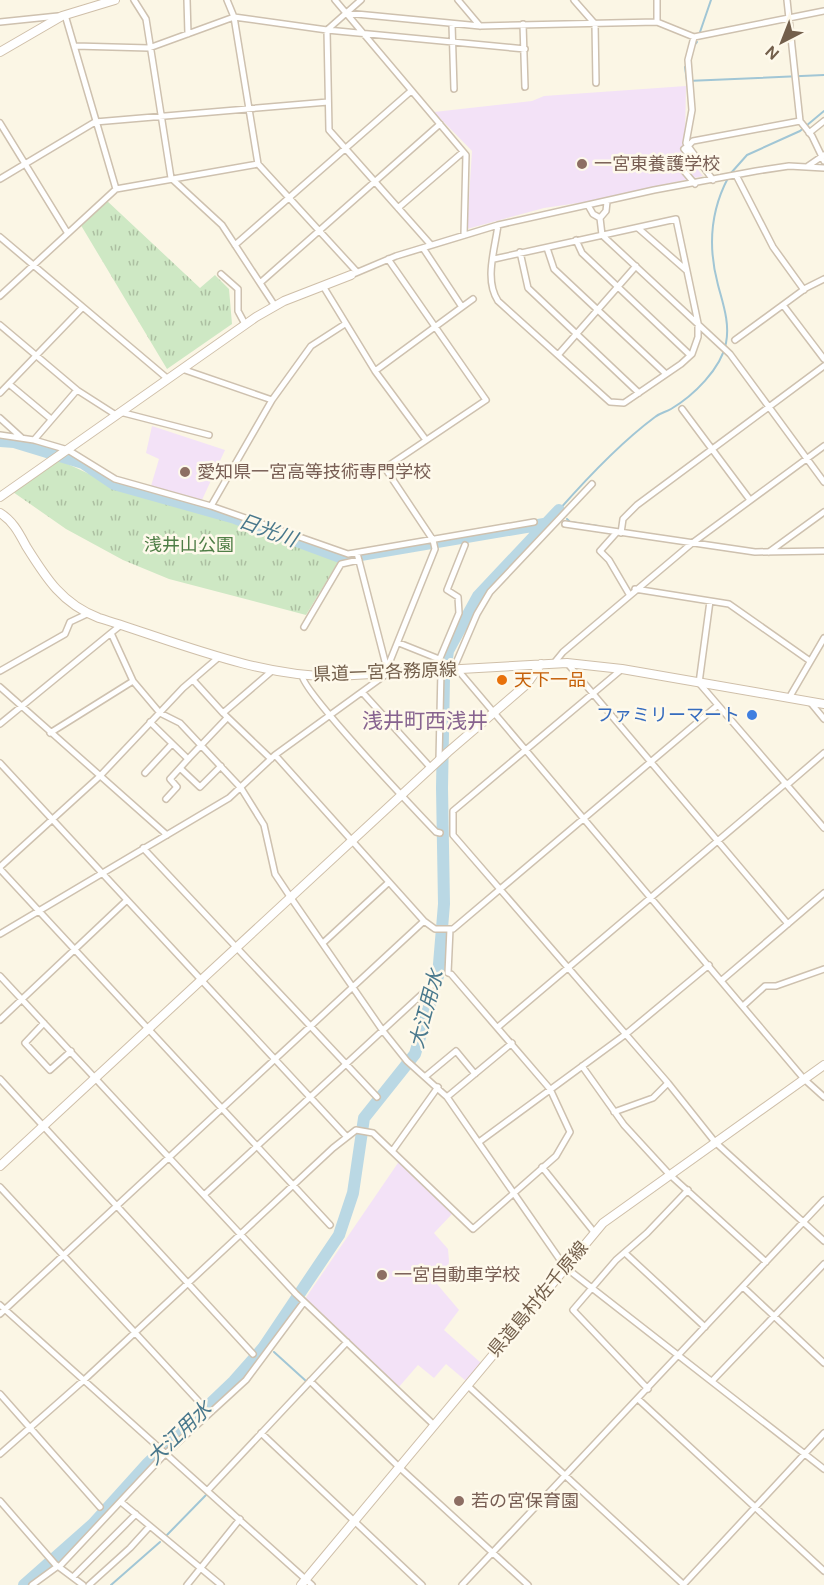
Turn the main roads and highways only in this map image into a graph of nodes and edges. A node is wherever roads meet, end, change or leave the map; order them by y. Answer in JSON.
{"nodes":[{"id":1,"x":115,"y":0,"type":"edge"},
{"id":2,"x":93,"y":3,"type":"edge"},
{"id":3,"x":0,"y":52,"type":"edge"},
{"id":4,"x":354,"y":274,"type":"road end"},
{"id":5,"x":0,"y":497,"type":"edge"},
{"id":6,"x":0,"y":513,"type":"edge"},
{"id":7,"x":541,"y":664,"type":"junction"},
{"id":8,"x":824,"y":704,"type":"edge"},
{"id":9,"x":824,"y":1065,"type":"edge"},
{"id":10,"x":0,"y":1166,"type":"edge"},
{"id":11,"x":306,"y":1583,"type":"edge"}],
"edges":[{"from":1,"to":2,"type":"main road"},
{"from":2,"to":3,"type":"main road"},
{"from":4,"to":5,"type":"main road"},
{"from":6,"to":7,"type":"main road","name":"県道一宮各務原線"},
{"from":7,"to":8,"type":"main road","name":"県道一宮各務原線"},
{"from":7,"to":10,"type":"main road"},
{"from":9,"to":11,"type":"main road","name":"県道島村佐千原線"}]}
